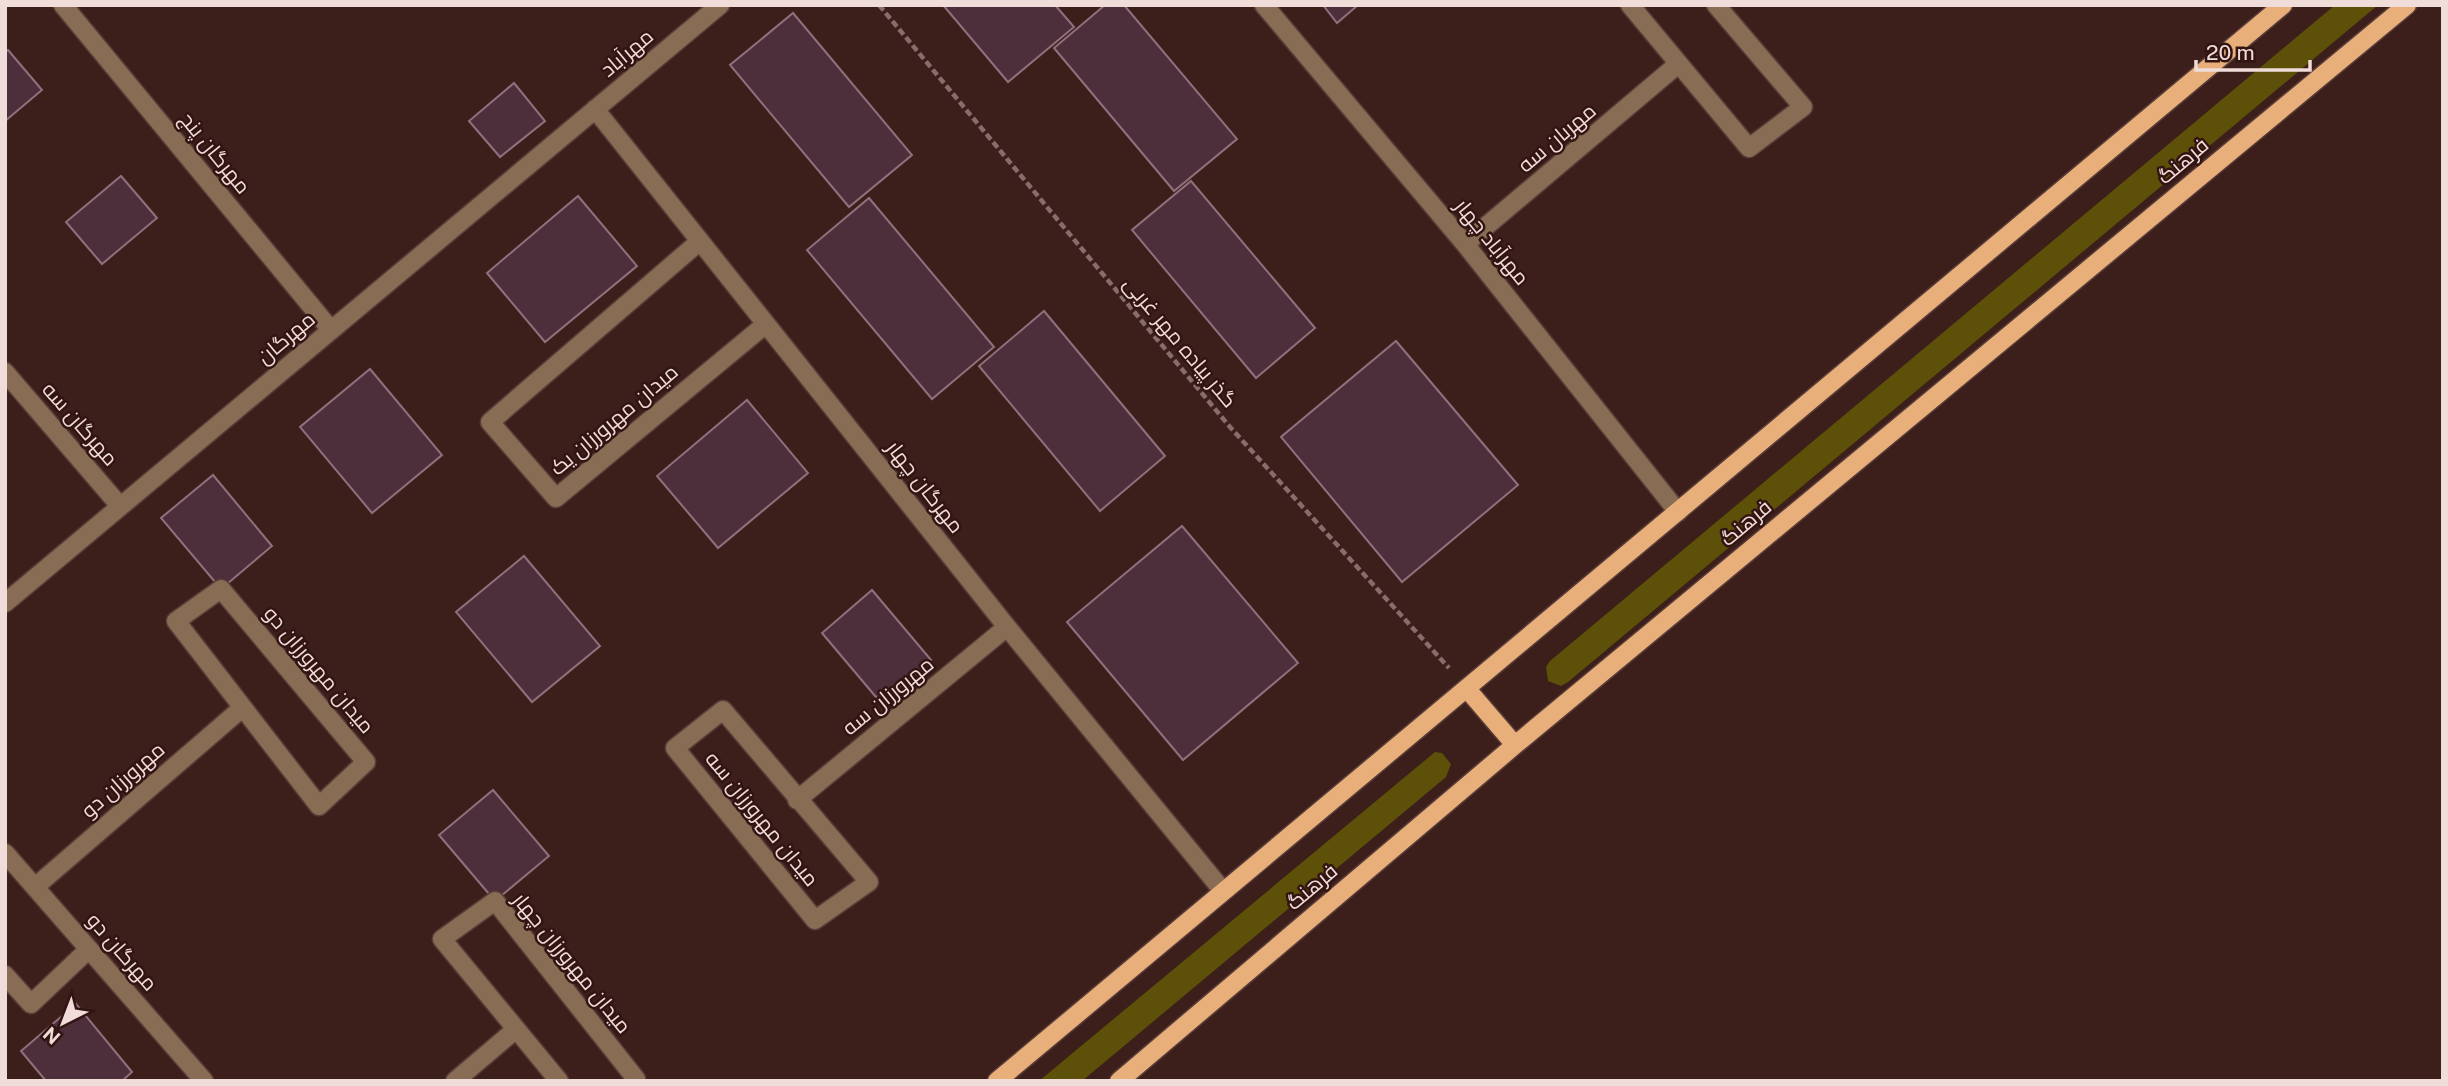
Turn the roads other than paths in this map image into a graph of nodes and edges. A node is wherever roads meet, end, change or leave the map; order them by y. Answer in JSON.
{"nodes":[{"id":1,"x":63,"y":5,"type":"edge"},
{"id":2,"x":720,"y":5,"type":"edge"},
{"id":3,"x":1264,"y":5,"type":"edge"},
{"id":4,"x":1630,"y":5,"type":"edge"},
{"id":5,"x":1716,"y":5,"type":"edge"},
{"id":6,"x":2283,"y":5,"type":"edge"},
{"id":7,"x":2407,"y":5,"type":"edge"},
{"id":8,"x":1677,"y":65,"type":"junction"},
{"id":9,"x":596,"y":109,"type":"junction"},
{"id":10,"x":700,"y":241,"type":"junction"},
{"id":11,"x":1465,"y":244,"type":"junction"},
{"id":12,"x":766,"y":324,"type":"junction"},
{"id":13,"x":331,"y":330,"type":"junction"},
{"id":14,"x":5,"y":372,"type":"edge"},
{"id":15,"x":120,"y":506,"type":"junction"},
{"id":16,"x":1678,"y":512,"type":"junction"},
{"id":17,"x":5,"y":603,"type":"edge"},
{"id":18,"x":1007,"y":627,"type":"junction"},
{"id":19,"x":1467,"y":689,"type":"junction"},
{"id":20,"x":241,"y":709,"type":"junction"},
{"id":21,"x":1515,"y":744,"type":"junction"},
{"id":22,"x":797,"y":800,"type":"junction"},
{"id":23,"x":5,"y":853,"type":"edge"},
{"id":24,"x":34,"y":887,"type":"junction"},
{"id":25,"x":1223,"y":891,"type":"junction"},
{"id":26,"x":89,"y":949,"type":"junction"},
{"id":27,"x":5,"y":975,"type":"edge"},
{"id":28,"x":514,"y":1030,"type":"junction"},
{"id":29,"x":204,"y":1081,"type":"edge"},
{"id":30,"x":455,"y":1081,"type":"edge"},
{"id":31,"x":559,"y":1081,"type":"edge"},
{"id":32,"x":633,"y":1081,"type":"edge"},
{"id":33,"x":997,"y":1081,"type":"edge"},
{"id":34,"x":1119,"y":1081,"type":"edge"}],
"edges":[{"from":1,"to":13,"type":"street","name":"مهرگان پنج"},
{"from":2,"to":9,"type":"street","name":"مهرآباد"},
{"from":3,"to":11,"type":"street","name":"مهرآباد چهار"},
{"from":4,"to":8,"type":"street"},
{"from":5,"to":8,"type":"street"},
{"from":6,"to":16,"type":"main road"},
{"from":7,"to":21,"type":"main road","name":"فرهنگ"},
{"from":8,"to":11,"type":"street","name":"مهربان سه"},
{"from":9,"to":10,"type":"street","name":"مهرگان چهار"},
{"from":9,"to":13,"type":"street","name":"مهرگان"},
{"from":10,"to":12,"type":"street","name":"مهرگان چهار"},
{"from":10,"to":12,"type":"street","name":"میدان مهرورزان یک"},
{"from":11,"to":16,"type":"street","name":"مهرآباد چهار"},
{"from":12,"to":18,"type":"street","name":"مهرگان چهار"},
{"from":13,"to":15,"type":"street","name":"مهرگان"},
{"from":14,"to":15,"type":"street","name":"مهرگان سه"},
{"from":15,"to":17,"type":"street","name":"مهرگان"},
{"from":16,"to":19,"type":"main road"},
{"from":18,"to":22,"type":"street","name":"مهرورزان سه"},
{"from":18,"to":25,"type":"street","name":"مهرگان چهار"},
{"from":19,"to":21,"type":"main road"},
{"from":19,"to":25,"type":"main road"},
{"from":20,"to":20,"type":"street","name":"میدان مهرورزان دو"},
{"from":20,"to":24,"type":"street","name":"مهرورزان دو"},
{"from":21,"to":34,"type":"main road","name":"فرهنگ"},
{"from":22,"to":22,"type":"street","name":"میدان مهرورزان سه"},
{"from":23,"to":24,"type":"street","name":"مهرگان دو"},
{"from":24,"to":26,"type":"street","name":"مهرگان دو"},
{"from":25,"to":33,"type":"main road"},
{"from":26,"to":27,"type":"street"},
{"from":26,"to":29,"type":"street","name":"مهرگان دو"},
{"from":28,"to":30,"type":"street"},
{"from":28,"to":31,"type":"street","name":"میدان مهرورزان چهار"},
{"from":28,"to":32,"type":"street","name":"میدان مهرورزان چهار"}]}
